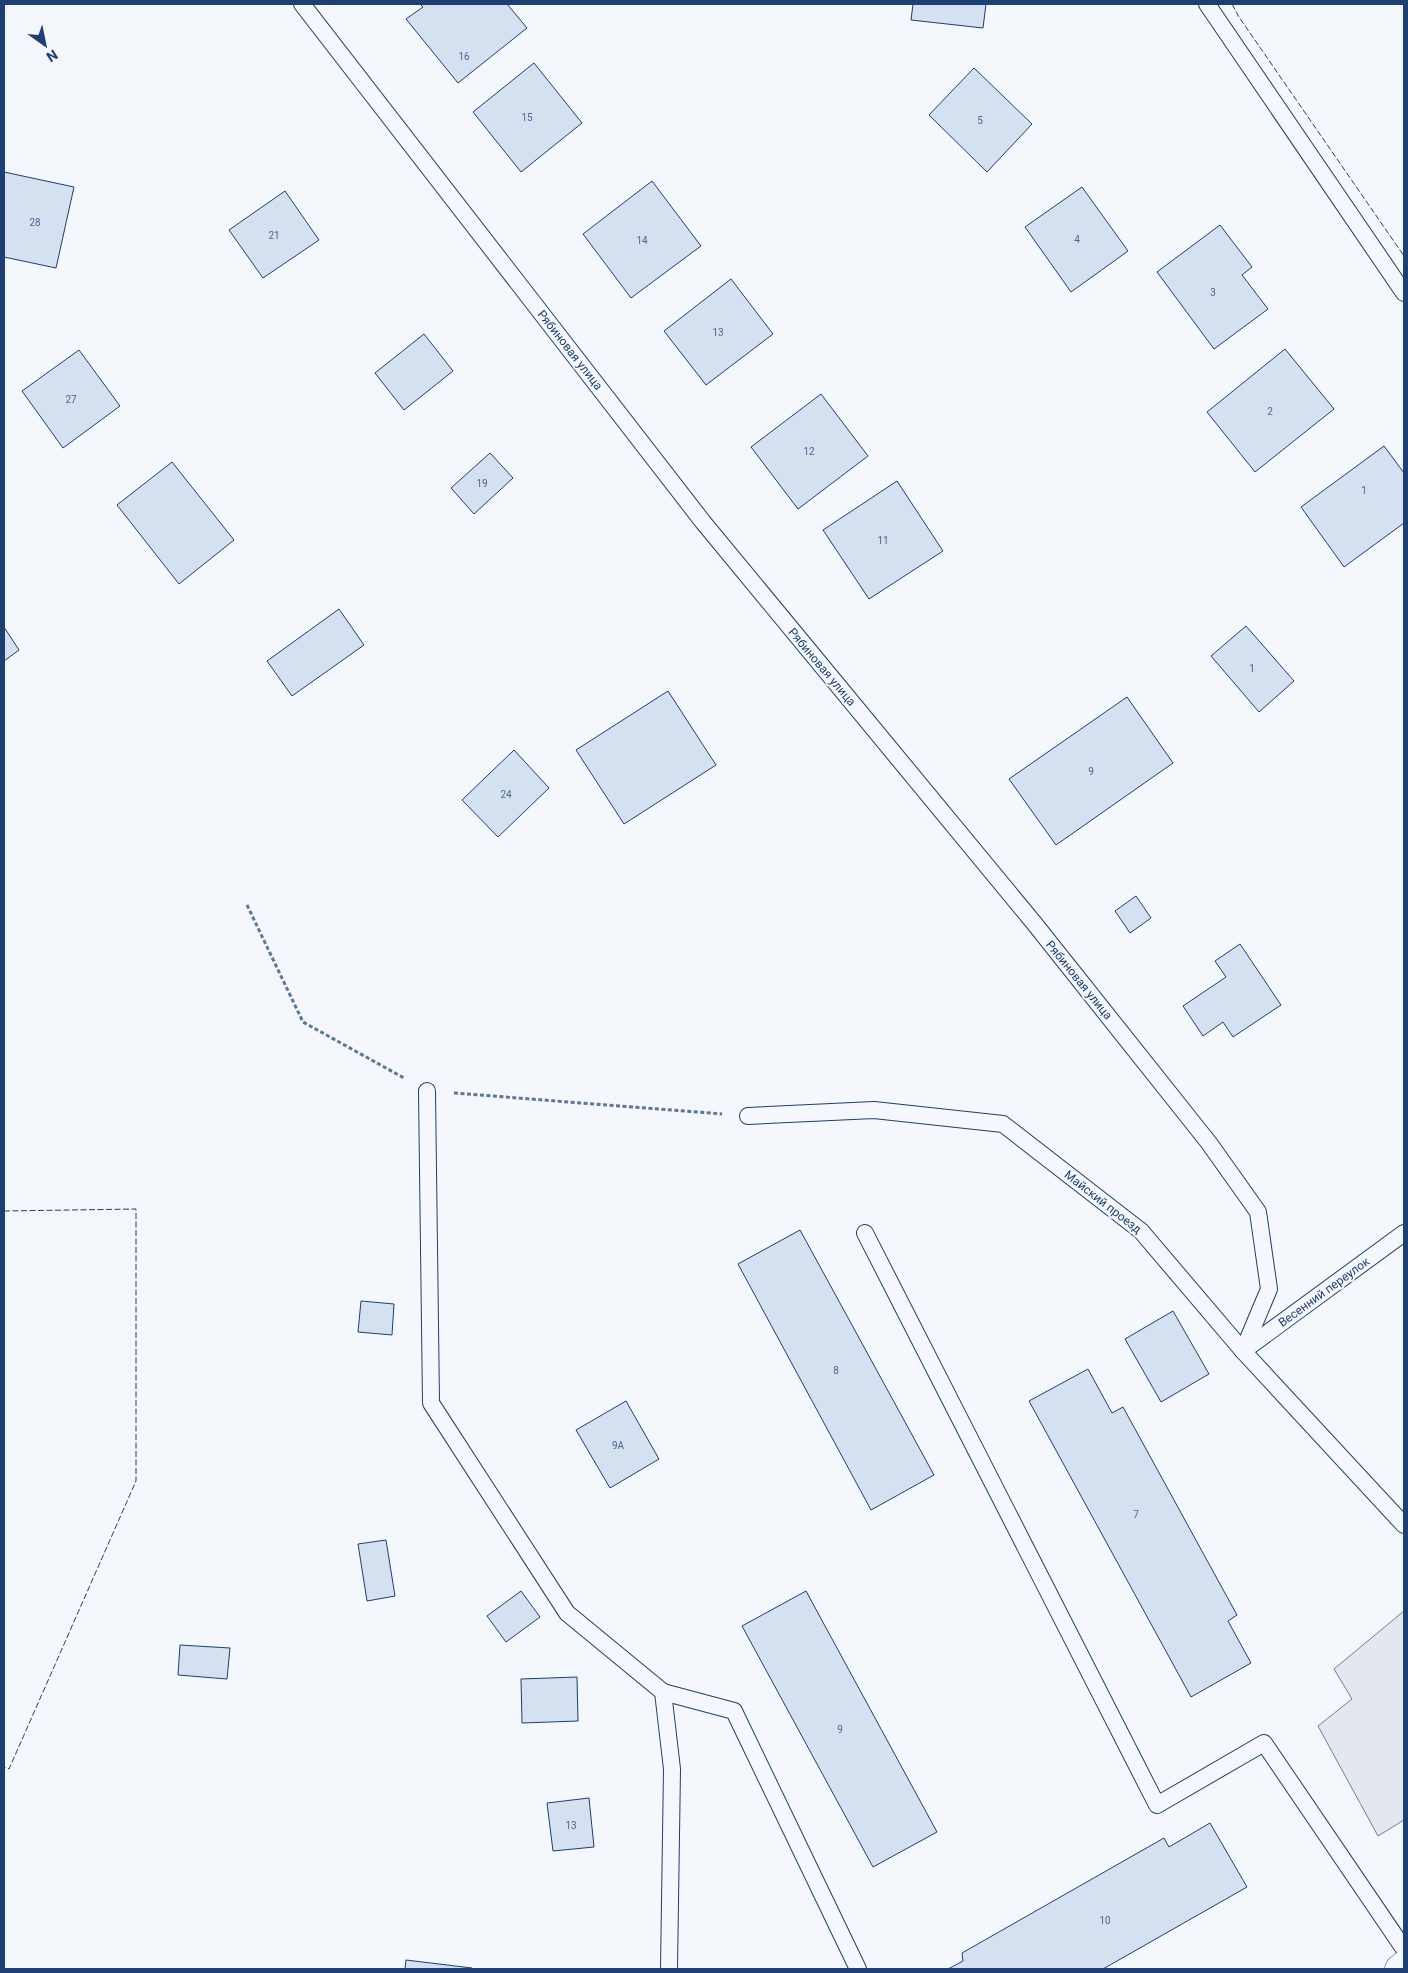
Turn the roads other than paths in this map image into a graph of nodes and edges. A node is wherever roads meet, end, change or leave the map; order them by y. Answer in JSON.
{"nodes":[{"id":1,"x":302,"y":4,"type":"edge"},
{"id":2,"x":1207,"y":4,"type":"edge"},
{"id":3,"x":1404,"y":293,"type":"edge"},
{"id":4,"x":427,"y":1091,"type":"road end"},
{"id":5,"x":748,"y":1116,"type":"road end"},
{"id":6,"x":865,"y":1233,"type":"dead end"},
{"id":7,"x":1404,"y":1233,"type":"edge"},
{"id":8,"x":1243,"y":1351,"type":"junction"},
{"id":9,"x":1404,"y":1526,"type":"edge"},
{"id":10,"x":663,"y":1692,"type":"junction"},
{"id":11,"x":1404,"y":1949,"type":"edge"},
{"id":12,"x":1404,"y":1965,"type":"edge"},
{"id":13,"x":669,"y":1969,"type":"edge"},
{"id":14,"x":858,"y":1969,"type":"edge"},
{"id":15,"x":1399,"y":1969,"type":"edge"}],
"edges":[{"from":1,"to":8,"type":"lane","name":"Рябиновая улица"},
{"from":2,"to":3,"type":"lane"},
{"from":4,"to":10,"type":"lane"},
{"from":5,"to":8,"type":"lane","name":"Майский проезд"},
{"from":6,"to":11,"type":"lane"},
{"from":7,"to":8,"type":"lane","name":"Весенний переулок"},
{"from":8,"to":9,"type":"lane","name":"Майский проезд"},
{"from":10,"to":13,"type":"lane"},
{"from":10,"to":14,"type":"lane"},
{"from":12,"to":15,"type":"street"}]}
